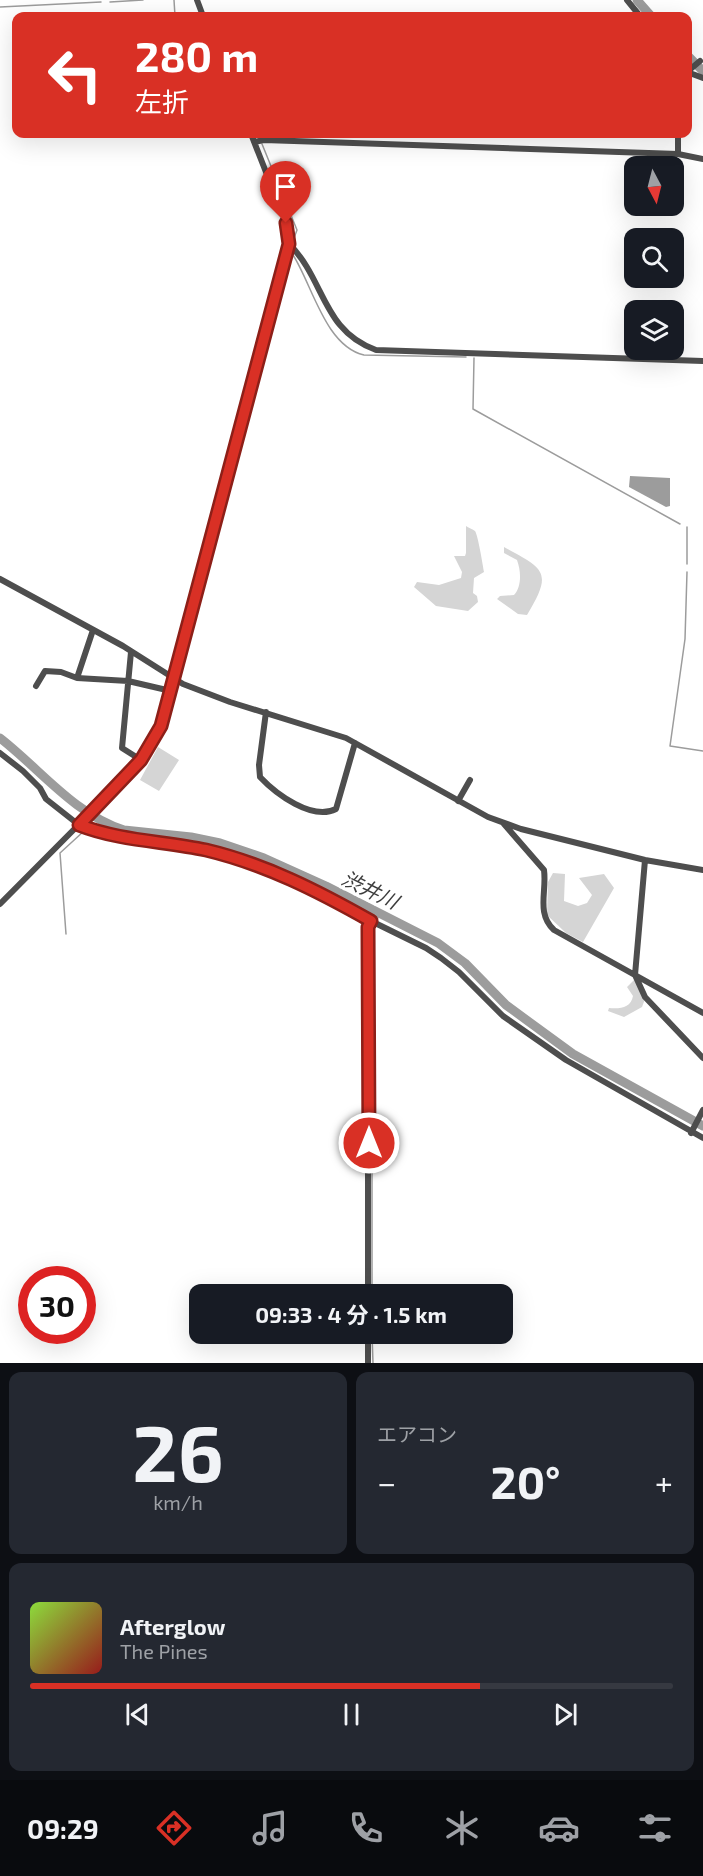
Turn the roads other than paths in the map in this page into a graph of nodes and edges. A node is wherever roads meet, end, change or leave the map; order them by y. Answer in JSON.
{"nodes":[{"id":1,"x":627,"y":0,"type":"edge"},
{"id":2,"x":637,"y":12,"type":"edge"},
{"id":3,"x":700,"y":61,"type":"dead end"},
{"id":4,"x":692,"y":68,"type":"edge"},
{"id":5,"x":252,"y":138,"type":"edge"},
{"id":6,"x":678,"y":138,"type":"edge"},
{"id":7,"x":254,"y":142,"type":"junction"},
{"id":8,"x":678,"y":154,"type":"junction"},
{"id":9,"x":703,"y":159,"type":"edge"},
{"id":10,"x":289,"y":244,"type":"junction"},
{"id":11,"x":703,"y":362,"type":"edge"},
{"id":12,"x":0,"y":579,"type":"edge"},
{"id":13,"x":93,"y":630,"type":"junction"},
{"id":14,"x":131,"y":652,"type":"junction"},
{"id":15,"x":77,"y":678,"type":"junction"},
{"id":16,"x":175,"y":679,"type":"junction"},
{"id":17,"x":129,"y":682,"type":"junction"},
{"id":18,"x":36,"y":686,"type":"dead end"},
{"id":19,"x":171,"y":692,"type":"junction"},
{"id":20,"x":266,"y":712,"type":"junction"},
{"id":21,"x":355,"y":743,"type":"junction"},
{"id":22,"x":0,"y":753,"type":"edge"},
{"id":23,"x":141,"y":760,"type":"junction"},
{"id":24,"x":470,"y":780,"type":"dead end"},
{"id":25,"x":458,"y":801,"type":"junction"},
{"id":26,"x":80,"y":824,"type":"junction"},
{"id":27,"x":504,"y":824,"type":"junction"},
{"id":28,"x":645,"y":860,"type":"junction"},
{"id":29,"x":703,"y":870,"type":"edge"},
{"id":30,"x":0,"y":904,"type":"edge"},
{"id":31,"x":371,"y":921,"type":"junction"},
{"id":32,"x":635,"y":975,"type":"junction"},
{"id":33,"x":703,"y":1013,"type":"edge"},
{"id":34,"x":703,"y":1058,"type":"edge"},
{"id":35,"x":702,"y":1111,"type":"edge"},
{"id":36,"x":692,"y":1132,"type":"junction"},
{"id":37,"x":703,"y":1138,"type":"edge"},
{"id":38,"x":368,"y":1284,"type":"edge"},
{"id":39,"x":368,"y":1344,"type":"edge"},
{"id":40,"x":368,"y":1363,"type":"edge"}],
"edges":[{"from":1,"to":2,"type":"street"},
{"from":3,"to":4,"type":"street"},
{"from":5,"to":7,"type":"street"},
{"from":6,"to":8,"type":"street"},
{"from":7,"to":8,"type":"street"},
{"from":7,"to":10,"type":"street"},
{"from":8,"to":9,"type":"street"},
{"from":10,"to":11,"type":"street"},
{"from":10,"to":16,"type":"street"},
{"from":12,"to":13,"type":"street"},
{"from":13,"to":14,"type":"street"},
{"from":13,"to":15,"type":"street"},
{"from":14,"to":16,"type":"street"},
{"from":14,"to":17,"type":"street"},
{"from":15,"to":17,"type":"street"},
{"from":15,"to":18,"type":"street"},
{"from":16,"to":19,"type":"street"},
{"from":16,"to":20,"type":"street"},
{"from":17,"to":19,"type":"street"},
{"from":17,"to":23,"type":"street"},
{"from":19,"to":23,"type":"street"},
{"from":20,"to":21,"type":"street"},
{"from":20,"to":21,"type":"street"},
{"from":21,"to":25,"type":"street"},
{"from":22,"to":26,"type":"street"},
{"from":23,"to":26,"type":"street"},
{"from":24,"to":25,"type":"street"},
{"from":25,"to":27,"type":"street"},
{"from":26,"to":30,"type":"street"},
{"from":26,"to":31,"type":"street"},
{"from":27,"to":28,"type":"street"},
{"from":27,"to":32,"type":"street"},
{"from":28,"to":29,"type":"street"},
{"from":28,"to":32,"type":"street"},
{"from":31,"to":36,"type":"street"},
{"from":31,"to":38,"type":"street"},
{"from":32,"to":33,"type":"street"},
{"from":32,"to":34,"type":"street"},
{"from":35,"to":36,"type":"street"},
{"from":36,"to":37,"type":"street"},
{"from":39,"to":40,"type":"street"}]}
